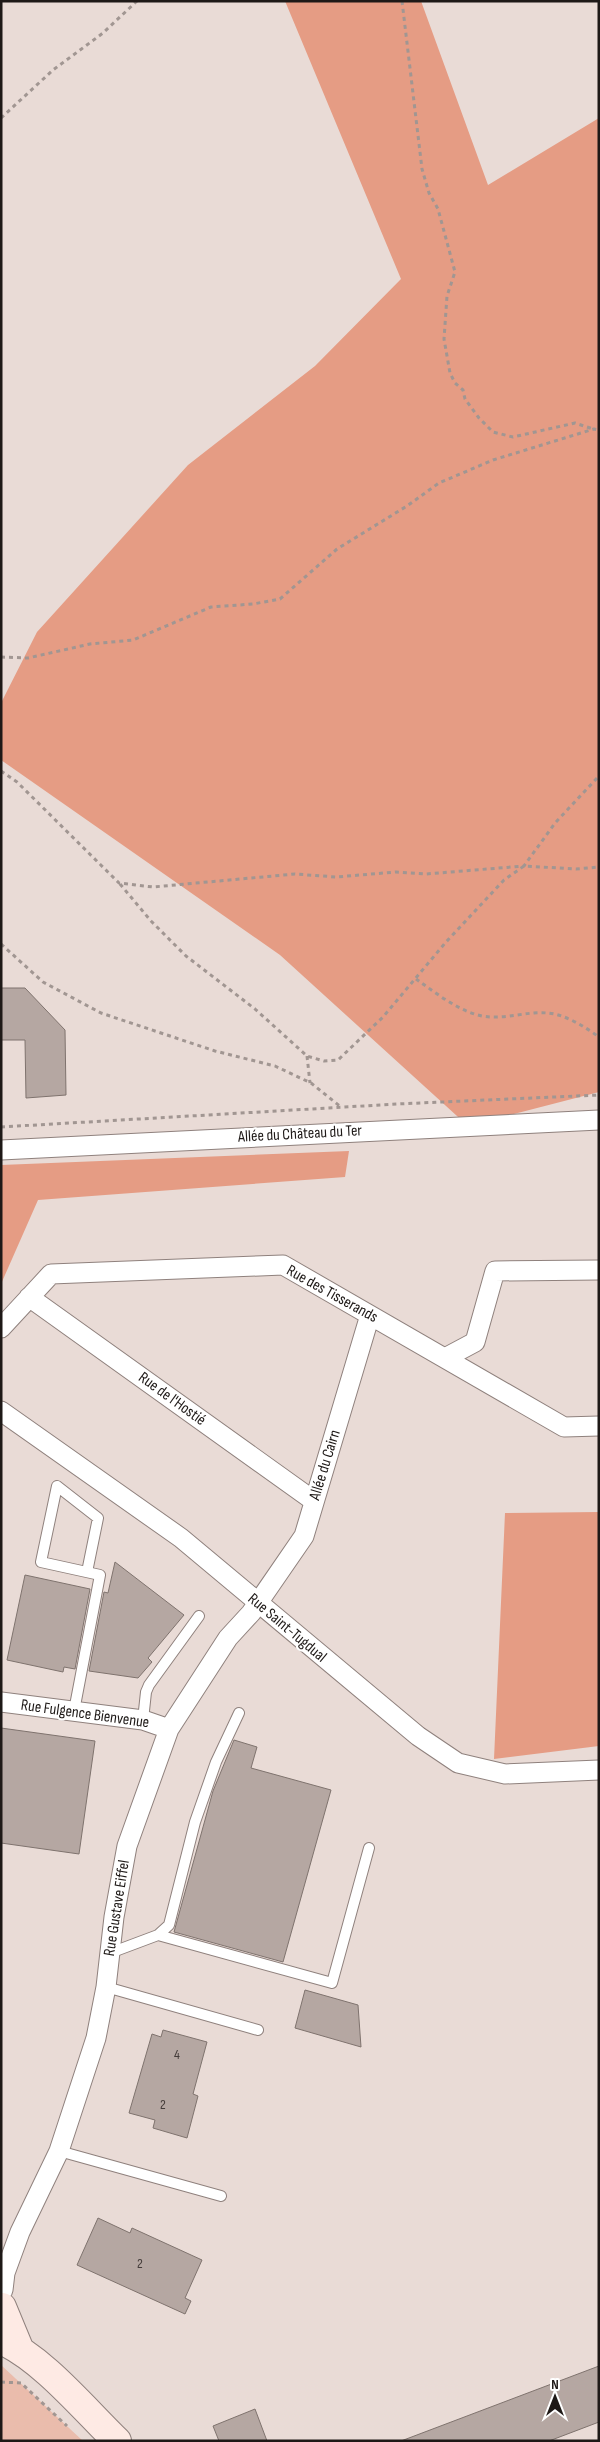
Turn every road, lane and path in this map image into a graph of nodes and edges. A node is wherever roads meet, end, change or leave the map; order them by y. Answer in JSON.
{"nodes":[{"id":1,"x":137,"y":1,"type":"edge"},
{"id":2,"x":402,"y":1,"type":"edge"},
{"id":3,"x":1,"y":118,"type":"edge"},
{"id":4,"x":594,"y":429,"type":"junction"},
{"id":5,"x":599,"y":430,"type":"edge"},
{"id":6,"x":1,"y":657,"type":"edge"},
{"id":7,"x":1,"y":771,"type":"edge"},
{"id":8,"x":599,"y":776,"type":"edge"},
{"id":9,"x":524,"y":866,"type":"junction"},
{"id":10,"x":599,"y":866,"type":"edge"},
{"id":11,"x":119,"y":883,"type":"junction"},
{"id":12,"x":1,"y":944,"type":"edge"},
{"id":13,"x":416,"y":979,"type":"junction"},
{"id":14,"x":599,"y":1037,"type":"edge"},
{"id":15,"x":307,"y":1056,"type":"junction"},
{"id":16,"x":311,"y":1083,"type":"junction"},
{"id":17,"x":599,"y":1095,"type":"edge"},
{"id":18,"x":341,"y":1107,"type":"junction"},
{"id":19,"x":599,"y":1120,"type":"edge"},
{"id":20,"x":1,"y":1127,"type":"edge"},
{"id":21,"x":1,"y":1150,"type":"edge"},
{"id":22,"x":599,"y":1270,"type":"edge"},
{"id":23,"x":29,"y":1297,"type":"junction"},
{"id":24,"x":370,"y":1315,"type":"junction"},
{"id":25,"x":1,"y":1328,"type":"edge"},
{"id":26,"x":445,"y":1358,"type":"junction"},
{"id":27,"x":1,"y":1411,"type":"edge"},
{"id":28,"x":599,"y":1426,"type":"edge"},
{"id":29,"x":314,"y":1501,"type":"junction"},
{"id":30,"x":87,"y":1572,"type":"junction"},
{"id":31,"x":257,"y":1604,"type":"junction"},
{"id":32,"x":199,"y":1616,"type":"dead end"},
{"id":33,"x":1,"y":1702,"type":"edge"},
{"id":34,"x":74,"y":1711,"type":"junction"},
{"id":35,"x":239,"y":1713,"type":"dead end"},
{"id":36,"x":143,"y":1720,"type":"junction"},
{"id":37,"x":169,"y":1728,"type":"junction"},
{"id":38,"x":599,"y":1770,"type":"edge"},
{"id":39,"x":369,"y":1848,"type":"dead end"},
{"id":40,"x":158,"y":1935,"type":"junction"},
{"id":41,"x":110,"y":1953,"type":"junction"},
{"id":42,"x":106,"y":1987,"type":"junction"},
{"id":43,"x":258,"y":2030,"type":"dead end"},
{"id":44,"x":59,"y":2151,"type":"junction"},
{"id":45,"x":221,"y":2196,"type":"dead end"},
{"id":46,"x":20,"y":2232,"type":"junction"},
{"id":47,"x":1,"y":2250,"type":"edge"},
{"id":48,"x":2,"y":2299,"type":"edge"},
{"id":49,"x":10,"y":2344,"type":"edge"},
{"id":50,"x":1,"y":2382,"type":"edge"},
{"id":51,"x":71,"y":2430,"type":"dead end"},
{"id":52,"x":117,"y":2441,"type":"edge"}],
"edges":[{"from":1,"to":3,"type":"path"},
{"from":2,"to":4,"type":"path"},
{"from":4,"to":5,"type":"path"},
{"from":4,"to":6,"type":"path"},
{"from":7,"to":11,"type":"path"},
{"from":8,"to":9,"type":"path"},
{"from":9,"to":10,"type":"path"},
{"from":9,"to":11,"type":"path"},
{"from":9,"to":13,"type":"path"},
{"from":11,"to":15,"type":"path"},
{"from":12,"to":16,"type":"path"},
{"from":13,"to":14,"type":"path"},
{"from":13,"to":15,"type":"path"},
{"from":15,"to":16,"type":"path"},
{"from":16,"to":18,"type":"path"},
{"from":17,"to":18,"type":"path"},
{"from":18,"to":20,"type":"path"},
{"from":19,"to":21,"type":"street","name":"Allée du Château du Ter"},
{"from":22,"to":26,"type":"street"},
{"from":23,"to":24,"type":"street","name":"Rue des Tisserands"},
{"from":23,"to":25,"type":"street","name":"Rue des Tisserands"},
{"from":23,"to":29,"type":"street","name":"Rue de l'Hostié"},
{"from":24,"to":26,"type":"street","name":"Rue des Tisserands"},
{"from":24,"to":29,"type":"street","name":"Allée du Cairn"},
{"from":26,"to":28,"type":"street","name":"Rue des Tisserands"},
{"from":27,"to":31,"type":"street","name":"Rue Saint-Tugdual"},
{"from":29,"to":31,"type":"street","name":"Allée du Cairn"},
{"from":30,"to":30,"type":"lane"},
{"from":30,"to":34,"type":"lane"},
{"from":31,"to":37,"type":"street","name":"Rue Gustave Eiffel"},
{"from":31,"to":38,"type":"street","name":"Rue Saint-Tugdual"},
{"from":32,"to":36,"type":"lane"},
{"from":33,"to":34,"type":"street","name":"Rue Fulgence Bienvenue"},
{"from":34,"to":36,"type":"street","name":"Rue Fulgence Bienvenue"},
{"from":35,"to":40,"type":"lane"},
{"from":36,"to":37,"type":"street","name":"Rue Fulgence Bienvenue"},
{"from":37,"to":41,"type":"street","name":"Rue Gustave Eiffel"},
{"from":39,"to":40,"type":"lane"},
{"from":40,"to":41,"type":"lane"},
{"from":41,"to":42,"type":"street","name":"Rue Gustave Eiffel"},
{"from":42,"to":43,"type":"lane"},
{"from":42,"to":44,"type":"street","name":"Rue Gustave Eiffel"},
{"from":44,"to":45,"type":"lane"},
{"from":44,"to":46,"type":"street","name":"Rue Gustave Eiffel"},
{"from":46,"to":47,"type":"street","name":"Rue Gustave Eiffel"},
{"from":46,"to":48,"type":"street","name":"Rue Gustave Eiffel"},
{"from":48,"to":49,"type":"main road"},
{"from":49,"to":52,"type":"main road"},
{"from":50,"to":51,"type":"path"}]}
